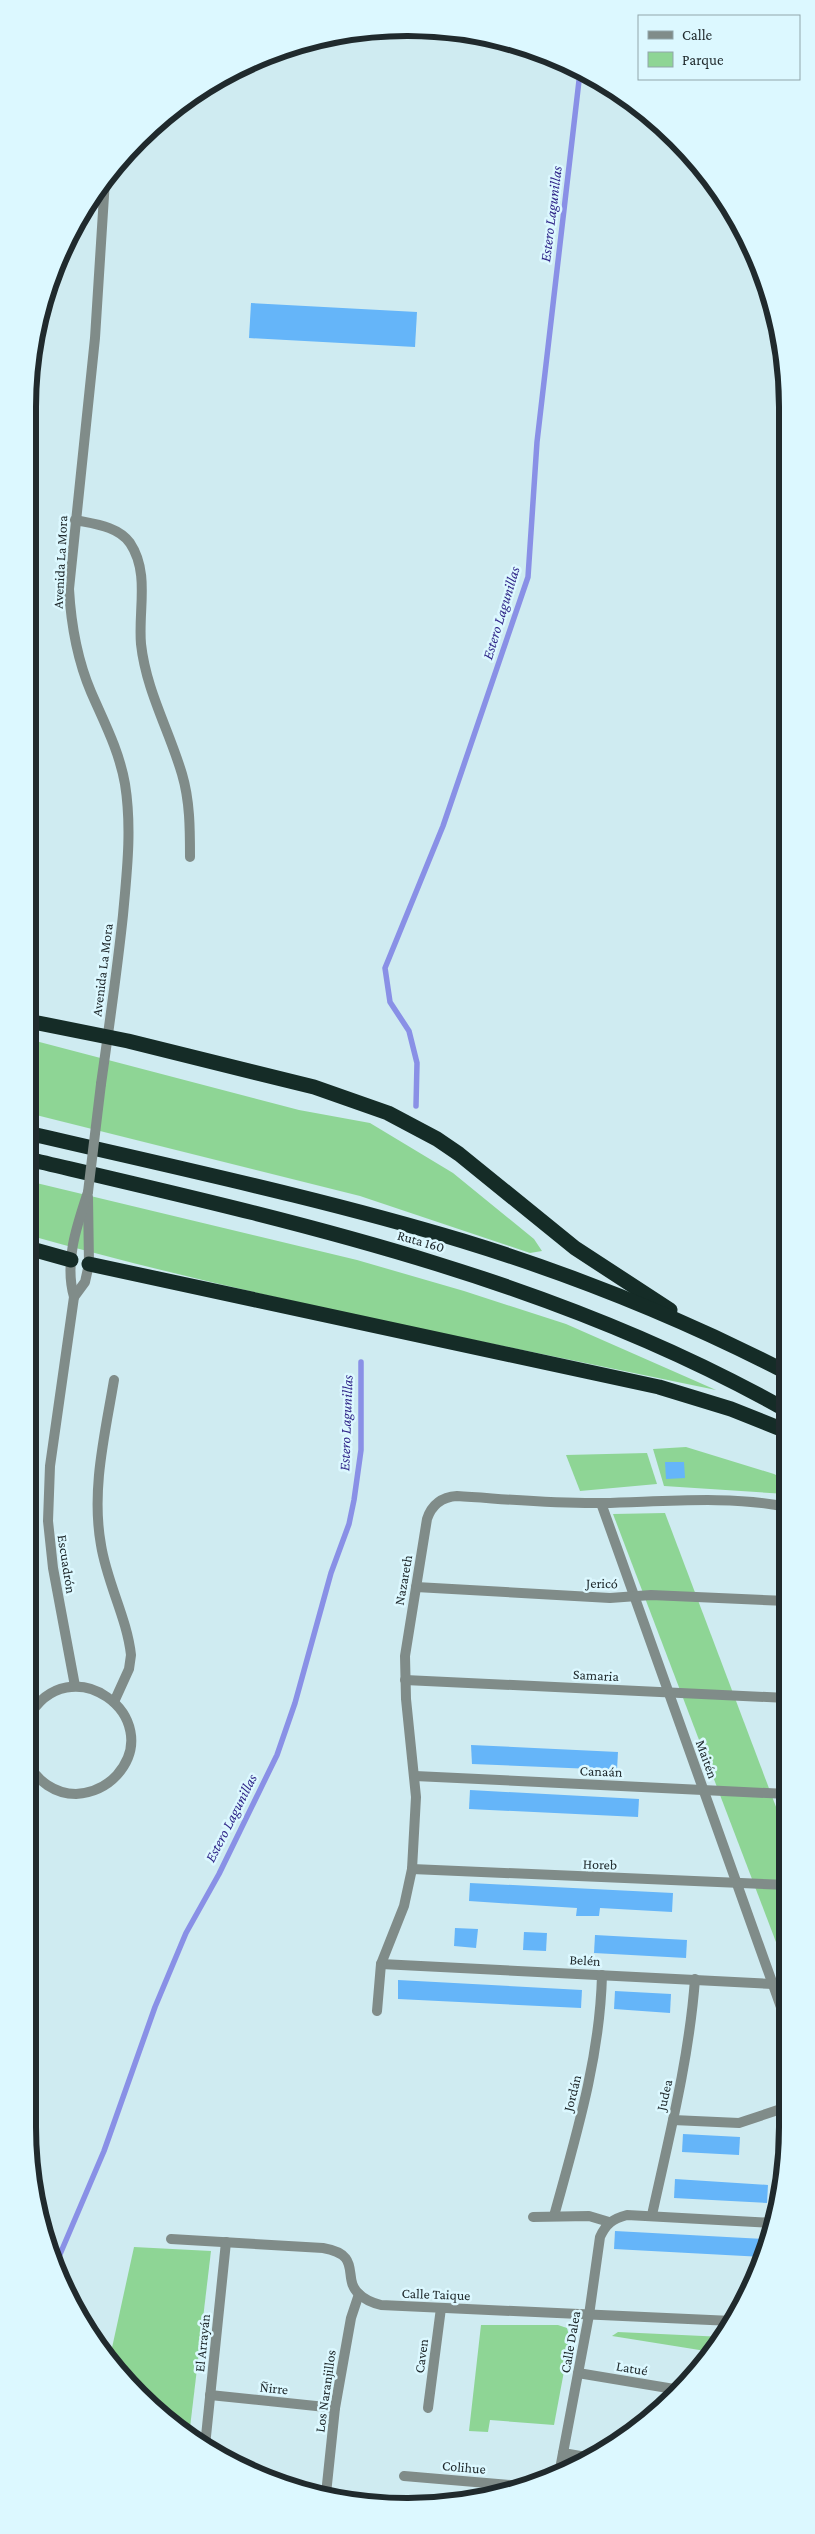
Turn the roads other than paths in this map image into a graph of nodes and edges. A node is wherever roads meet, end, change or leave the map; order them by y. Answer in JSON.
{"nodes":[{"id":1,"x":104,"y":194,"type":"edge"},
{"id":2,"x":75,"y":520,"type":"junction"},
{"id":3,"x":190,"y":857,"type":"dead end"},
{"id":4,"x":36,"y":1023,"type":"edge"},
{"id":5,"x":108,"y":1037,"type":"junction"},
{"id":6,"x":36,"y":1135,"type":"edge"},
{"id":7,"x":36,"y":1161,"type":"edge"},
{"id":8,"x":88,"y":1192,"type":"junction"},
{"id":9,"x":36,"y":1250,"type":"edge"},
{"id":10,"x":71,"y":1260,"type":"junction"},
{"id":11,"x":89,"y":1264,"type":"junction"},
{"id":12,"x":74,"y":1297,"type":"junction"},
{"id":13,"x":725,"y":1342,"type":"junction"},
{"id":14,"x":779,"y":1369,"type":"edge"},
{"id":15,"x":114,"y":1380,"type":"dead end"},
{"id":16,"x":779,"y":1407,"type":"edge"},
{"id":17,"x":779,"y":1429,"type":"edge"},
{"id":18,"x":600,"y":1503,"type":"junction"},
{"id":19,"x":779,"y":1506,"type":"edge"},
{"id":20,"x":416,"y":1587,"type":"junction"},
{"id":21,"x":634,"y":1596,"type":"junction"},
{"id":22,"x":779,"y":1600,"type":"edge"},
{"id":23,"x":405,"y":1680,"type":"junction"},
{"id":24,"x":75,"y":1686,"type":"junction"},
{"id":25,"x":668,"y":1692,"type":"junction"},
{"id":26,"x":779,"y":1698,"type":"edge"},
{"id":27,"x":114,"y":1702,"type":"junction"},
{"id":28,"x":36,"y":1705,"type":"edge"},
{"id":29,"x":36,"y":1774,"type":"edge"},
{"id":30,"x":415,"y":1776,"type":"junction"},
{"id":31,"x":703,"y":1789,"type":"junction"},
{"id":32,"x":779,"y":1794,"type":"edge"},
{"id":33,"x":412,"y":1869,"type":"junction"},
{"id":34,"x":737,"y":1883,"type":"junction"},
{"id":35,"x":779,"y":1885,"type":"edge"},
{"id":36,"x":381,"y":1964,"type":"junction"},
{"id":37,"x":602,"y":1975,"type":"junction"},
{"id":38,"x":695,"y":1979,"type":"junction"},
{"id":39,"x":773,"y":1984,"type":"junction"},
{"id":40,"x":779,"y":1986,"type":"edge"},
{"id":41,"x":779,"y":2001,"type":"edge"},
{"id":42,"x":376,"y":2011,"type":"dead end"},
{"id":43,"x":779,"y":2110,"type":"edge"},
{"id":44,"x":673,"y":2120,"type":"junction"},
{"id":45,"x":554,"y":2216,"type":"junction"},
{"id":46,"x":652,"y":2216,"type":"junction"},
{"id":47,"x":533,"y":2217,"type":"dead end"},
{"id":48,"x":609,"y":2222,"type":"junction"},
{"id":49,"x":766,"y":2222,"type":"edge"},
{"id":50,"x":171,"y":2239,"type":"dead end"},
{"id":51,"x":226,"y":2242,"type":"junction"},
{"id":52,"x":359,"y":2294,"type":"junction"},
{"id":53,"x":441,"y":2308,"type":"junction"},
{"id":54,"x":589,"y":2314,"type":"junction"},
{"id":55,"x":723,"y":2322,"type":"edge"},
{"id":56,"x":578,"y":2373,"type":"junction"},
{"id":57,"x":671,"y":2388,"type":"edge"},
{"id":58,"x":210,"y":2395,"type":"junction"},
{"id":59,"x":335,"y":2408,"type":"junction"},
{"id":60,"x":428,"y":2408,"type":"dead end"},
{"id":61,"x":206,"y":2438,"type":"edge"},
{"id":62,"x":563,"y":2453,"type":"junction"},
{"id":63,"x":578,"y":2456,"type":"edge"},
{"id":64,"x":561,"y":2464,"type":"edge"},
{"id":65,"x":404,"y":2476,"type":"dead end"},
{"id":66,"x":505,"y":2485,"type":"edge"},
{"id":67,"x":327,"y":2489,"type":"edge"}],
"edges":[{"from":1,"to":2,"type":"street","name":"Avenida La Mora"},
{"from":2,"to":3,"type":"street"},
{"from":2,"to":5,"type":"street","name":"Avenida La Mora"},
{"from":4,"to":5,"type":"highway"},
{"from":5,"to":8,"type":"street","name":"Avenida La Mora","bridge":true},
{"from":5,"to":13,"type":"highway"},
{"from":6,"to":13,"type":"highway","name":"Ruta 160"},
{"from":7,"to":16,"type":"highway","name":"Ruta 160"},
{"from":8,"to":10,"type":"street","name":"Escuadrón"},
{"from":8,"to":11,"type":"street","name":"Escuadrón"},
{"from":9,"to":10,"type":"highway"},
{"from":10,"to":12,"type":"street","name":"Escuadrón"},
{"from":11,"to":12,"type":"street","name":"Escuadrón"},
{"from":11,"to":17,"type":"highway"},
{"from":12,"to":24,"type":"street","name":"Escuadrón"},
{"from":13,"to":14,"type":"highway","name":"Ruta 160"},
{"from":15,"to":27,"type":"street"},
{"from":18,"to":19,"type":"street","name":"Nazareth"},
{"from":18,"to":20,"type":"street","name":"Nazareth"},
{"from":18,"to":21,"type":"street","name":"Maitén"},
{"from":20,"to":21,"type":"street","name":"Jericó"},
{"from":20,"to":23,"type":"street","name":"Nazareth"},
{"from":21,"to":22,"type":"street","name":"Jericó"},
{"from":21,"to":25,"type":"street","name":"Maitén"},
{"from":23,"to":25,"type":"street","name":"Samaria"},
{"from":23,"to":30,"type":"street","name":"Nazareth"},
{"from":24,"to":27,"type":"street"},
{"from":24,"to":28,"type":"street"},
{"from":25,"to":26,"type":"street","name":"Samaria"},
{"from":25,"to":31,"type":"street","name":"Maitén"},
{"from":27,"to":29,"type":"street"},
{"from":30,"to":31,"type":"street","name":"Canaán"},
{"from":30,"to":33,"type":"street","name":"Nazareth"},
{"from":31,"to":32,"type":"street","name":"Canaán"},
{"from":31,"to":34,"type":"street","name":"Maitén"},
{"from":33,"to":34,"type":"street","name":"Horeb"},
{"from":33,"to":36,"type":"street","name":"Nazareth"},
{"from":34,"to":35,"type":"street","name":"Horeb"},
{"from":34,"to":39,"type":"street","name":"Maitén"},
{"from":36,"to":37,"type":"street","name":"Belén"},
{"from":36,"to":42,"type":"street","name":"Nazareth"},
{"from":37,"to":38,"type":"street","name":"Belén"},
{"from":37,"to":45,"type":"street","name":"Jordán"},
{"from":38,"to":39,"type":"street","name":"Belén"},
{"from":38,"to":44,"type":"street","name":"Judea"},
{"from":39,"to":40,"type":"street","name":"Belén"},
{"from":39,"to":41,"type":"street","name":"Maitén"},
{"from":43,"to":44,"type":"street"},
{"from":44,"to":46,"type":"street","name":"Judea"},
{"from":45,"to":47,"type":"street"},
{"from":45,"to":48,"type":"street"},
{"from":46,"to":48,"type":"street"},
{"from":46,"to":49,"type":"street"},
{"from":48,"to":54,"type":"street","name":"Calle Dalea"},
{"from":50,"to":51,"type":"street"},
{"from":51,"to":52,"type":"street"},
{"from":51,"to":58,"type":"street","name":"El Arrayán"},
{"from":52,"to":53,"type":"street","name":"Calle Taique"},
{"from":52,"to":59,"type":"street","name":"Los Naranjillos"},
{"from":53,"to":54,"type":"street","name":"Calle Taique"},
{"from":53,"to":60,"type":"street","name":"Caven"},
{"from":54,"to":55,"type":"street","name":"Calle Taique"},
{"from":54,"to":56,"type":"street","name":"Calle Dalea"},
{"from":56,"to":57,"type":"street","name":"Latué"},
{"from":56,"to":62,"type":"street","name":"Calle Dalea"},
{"from":58,"to":59,"type":"street","name":"Ñirre"},
{"from":58,"to":61,"type":"street","name":"El Arrayán"},
{"from":59,"to":67,"type":"street","name":"Los Naranjillos"},
{"from":62,"to":63,"type":"street"},
{"from":62,"to":64,"type":"street","name":"Calle Dalea"},
{"from":65,"to":66,"type":"street","name":"Colihue"}]}
